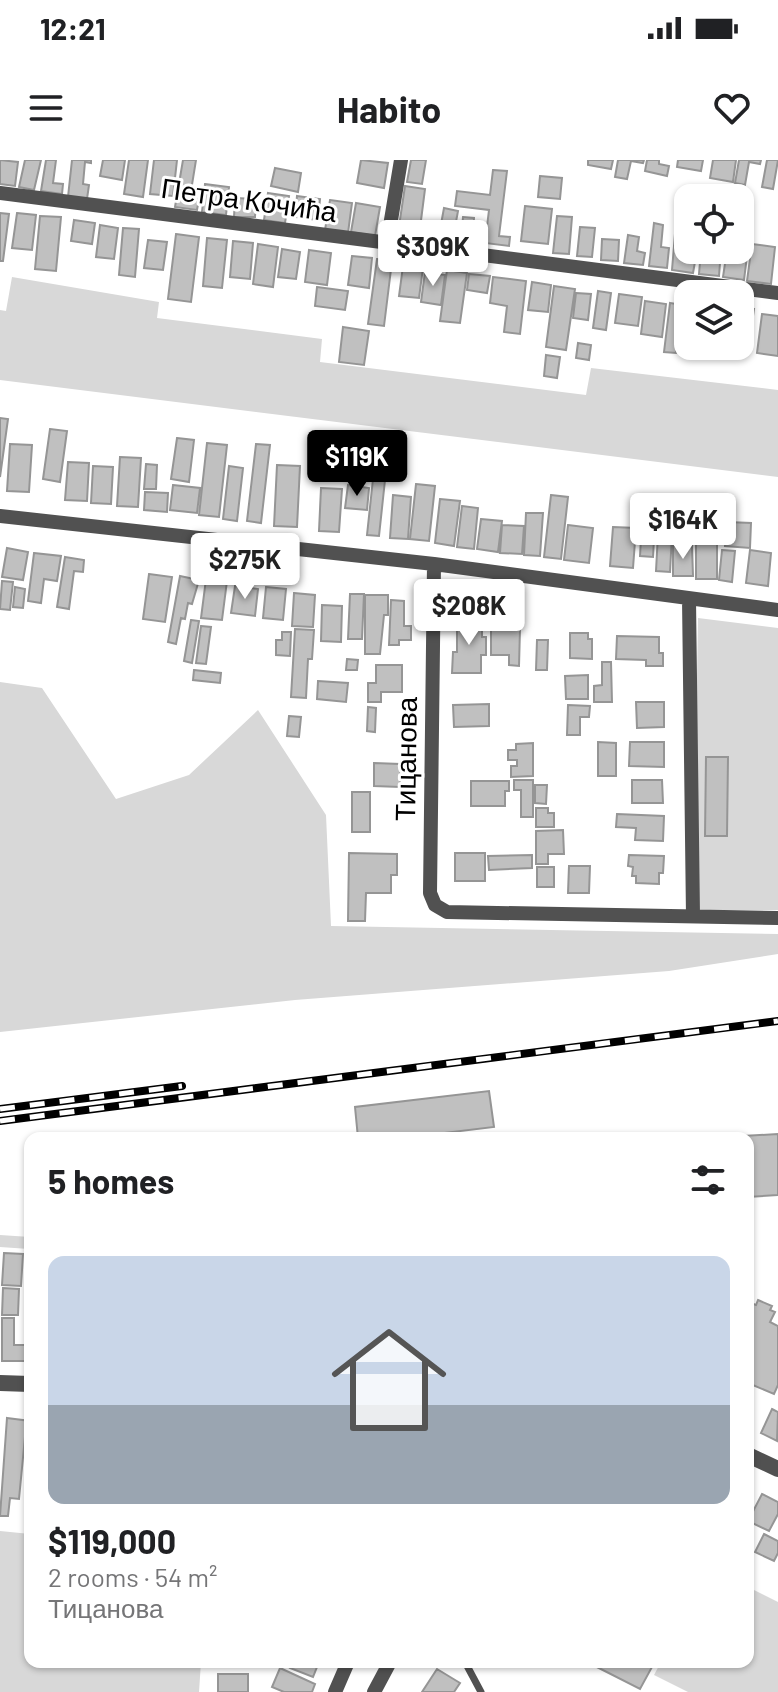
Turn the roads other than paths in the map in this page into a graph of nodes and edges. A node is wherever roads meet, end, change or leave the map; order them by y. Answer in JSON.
{"nodes":[{"id":1,"x":401,"y":160,"type":"edge"},
{"id":2,"x":0,"y":193,"type":"edge"},
{"id":3,"x":387,"y":244,"type":"junction"},
{"id":4,"x":778,"y":293,"type":"edge"},
{"id":5,"x":0,"y":516,"type":"edge"},
{"id":6,"x":434,"y":564,"type":"junction"},
{"id":7,"x":689,"y":599,"type":"junction"},
{"id":8,"x":778,"y":610,"type":"edge"},
{"id":9,"x":693,"y":916,"type":"junction"},
{"id":10,"x":778,"y":918,"type":"edge"},
{"id":11,"x":0,"y":1383,"type":"edge"},
{"id":12,"x":24,"y":1384,"type":"edge"},
{"id":13,"x":754,"y":1458,"type":"edge"},
{"id":14,"x":778,"y":1469,"type":"edge"},
{"id":15,"x":345,"y":1668,"type":"edge"},
{"id":16,"x":387,"y":1668,"type":"edge"},
{"id":17,"x":468,"y":1668,"type":"edge"},
{"id":18,"x":335,"y":1692,"type":"edge"},
{"id":19,"x":374,"y":1692,"type":"edge"},
{"id":20,"x":481,"y":1692,"type":"edge"}],
"edges":[{"from":1,"to":3,"type":"street"},
{"from":2,"to":3,"type":"street","name":"Петра Кочића"},
{"from":3,"to":4,"type":"street","name":"Петра Кочића"},
{"from":5,"to":6,"type":"street"},
{"from":6,"to":7,"type":"street"},
{"from":6,"to":9,"type":"street","name":"Тицанова"},
{"from":7,"to":8,"type":"street"},
{"from":7,"to":9,"type":"street"},
{"from":9,"to":10,"type":"street"},
{"from":11,"to":12,"type":"street"},
{"from":13,"to":14,"type":"street"},
{"from":15,"to":18,"type":"street"},
{"from":16,"to":19,"type":"street"},
{"from":17,"to":20,"type":"lane"}]}
